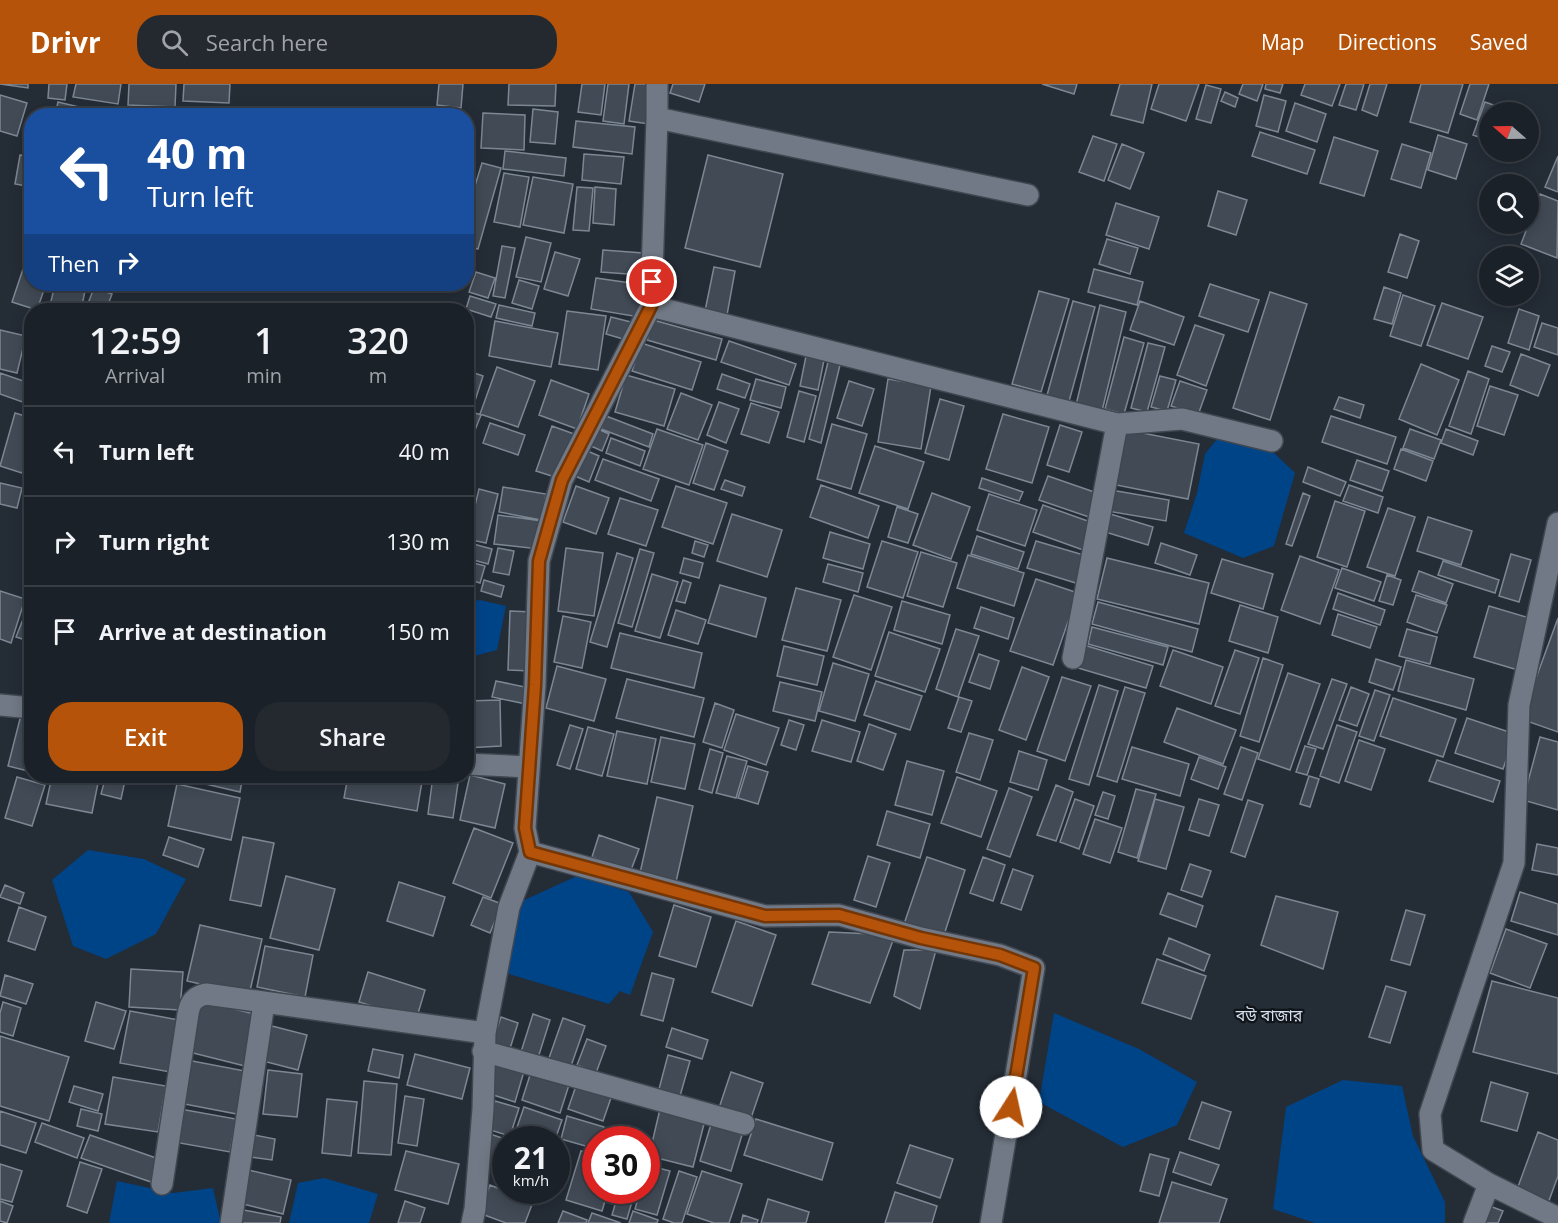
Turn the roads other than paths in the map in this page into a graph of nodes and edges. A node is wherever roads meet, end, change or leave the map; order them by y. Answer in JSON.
{"nodes":[{"id":1,"x":657,"y":84,"type":"edge"},
{"id":2,"x":657,"y":118,"type":"junction"},
{"id":3,"x":1028,"y":195,"type":"dead end"},
{"id":4,"x":651,"y":306,"type":"junction"},
{"id":5,"x":1117,"y":424,"type":"junction"},
{"id":6,"x":1272,"y":441,"type":"dead end"},
{"id":7,"x":1558,"y":523,"type":"edge"},
{"id":8,"x":1073,"y":658,"type":"dead end"},
{"id":9,"x":0,"y":705,"type":"edge"},
{"id":10,"x":24,"y":707,"type":"edge"},
{"id":11,"x":474,"y":764,"type":"edge"},
{"id":12,"x":529,"y":767,"type":"junction"},
{"id":13,"x":530,"y":852,"type":"junction"},
{"id":14,"x":264,"y":1003,"type":"junction"},
{"id":15,"x":484,"y":1042,"type":"junction"},
{"id":16,"x":744,"y":1124,"type":"dead end"},
{"id":17,"x":162,"y":1184,"type":"dead end"},
{"id":18,"x":1489,"y":1184,"type":"junction"},
{"id":19,"x":1558,"y":1218,"type":"edge"},
{"id":20,"x":231,"y":1223,"type":"edge"},
{"id":21,"x":472,"y":1223,"type":"edge"},
{"id":22,"x":991,"y":1223,"type":"edge"},
{"id":23,"x":1474,"y":1223,"type":"edge"}],
"edges":[{"from":1,"to":2,"type":"street"},
{"from":2,"to":3,"type":"street"},
{"from":2,"to":4,"type":"street"},
{"from":4,"to":5,"type":"street"},
{"from":4,"to":12,"type":"street"},
{"from":5,"to":6,"type":"street"},
{"from":5,"to":8,"type":"street"},
{"from":7,"to":18,"type":"street"},
{"from":9,"to":10,"type":"street"},
{"from":11,"to":12,"type":"street"},
{"from":12,"to":13,"type":"street"},
{"from":13,"to":15,"type":"street"},
{"from":13,"to":22,"type":"street"},
{"from":14,"to":15,"type":"street"},
{"from":14,"to":17,"type":"street"},
{"from":14,"to":20,"type":"street"},
{"from":15,"to":16,"type":"street"},
{"from":15,"to":21,"type":"street"},
{"from":18,"to":19,"type":"street"},
{"from":18,"to":23,"type":"street"}]}
